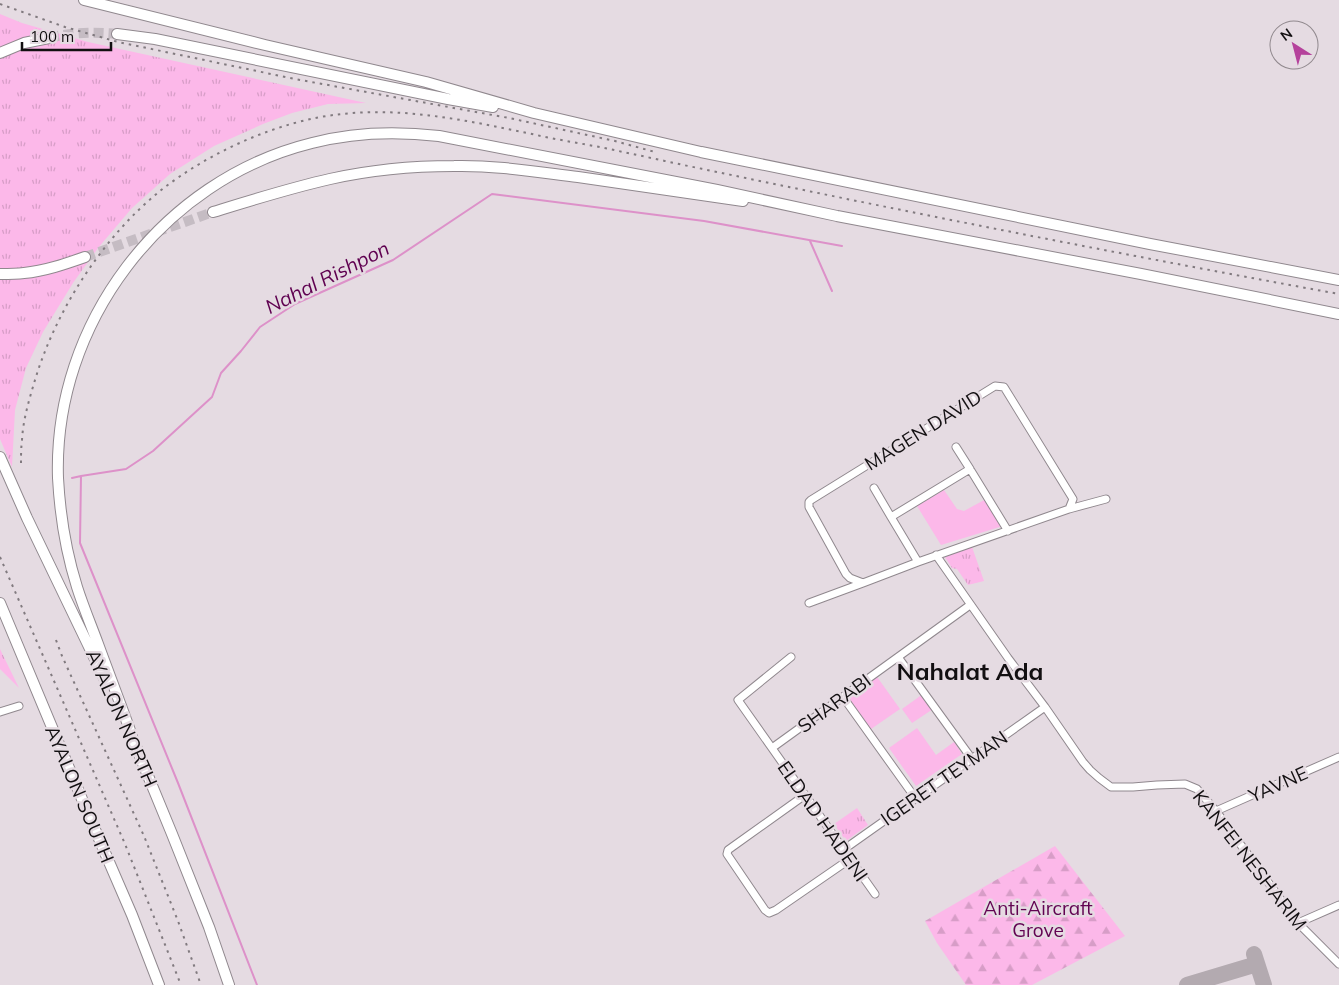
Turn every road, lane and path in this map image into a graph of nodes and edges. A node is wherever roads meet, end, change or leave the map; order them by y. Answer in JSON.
{"nodes":[{"id":1,"x":84,"y":0,"type":"edge"},
{"id":2,"x":117,"y":34,"type":"tunnel mouth"},
{"id":3,"x":49,"y":38,"type":"tunnel mouth"},
{"id":4,"x":0,"y":53,"type":"edge"},
{"id":5,"x":534,"y":113,"type":"junction"},
{"id":6,"x":213,"y":212,"type":"tunnel mouth"},
{"id":7,"x":838,"y":216,"type":"junction"},
{"id":8,"x":85,"y":257,"type":"tunnel mouth"},
{"id":9,"x":0,"y":274,"type":"edge"},
{"id":10,"x":1339,"y":280,"type":"edge"},
{"id":11,"x":1339,"y":314,"type":"edge"},
{"id":12,"x":956,"y":447,"type":"dead end"},
{"id":13,"x":0,"y":458,"type":"edge"},
{"id":14,"x":970,"y":469,"type":"junction"},
{"id":15,"x":874,"y":488,"type":"dead end"},
{"id":16,"x":1106,"y":499,"type":"dead end"},
{"id":17,"x":1069,"y":509,"type":"junction"},
{"id":18,"x":891,"y":517,"type":"junction"},
{"id":19,"x":1008,"y":531,"type":"junction"},
{"id":20,"x":936,"y":555,"type":"junction"},
{"id":21,"x":918,"y":562,"type":"junction"},
{"id":22,"x":863,"y":583,"type":"junction"},
{"id":23,"x":0,"y":603,"type":"edge"},
{"id":24,"x":809,"y":603,"type":"dead end"},
{"id":25,"x":970,"y":605,"type":"junction"},
{"id":26,"x":0,"y":619,"type":"edge"},
{"id":27,"x":791,"y":657,"type":"dead end"},
{"id":28,"x":898,"y":657,"type":"junction"},
{"id":29,"x":843,"y":697,"type":"junction"},
{"id":30,"x":19,"y":706,"type":"dead end"},
{"id":31,"x":1045,"y":707,"type":"junction"},
{"id":32,"x":0,"y":712,"type":"edge"},
{"id":33,"x":56,"y":735,"type":"junction"},
{"id":34,"x":132,"y":736,"type":"junction"},
{"id":35,"x":772,"y":748,"type":"junction"},
{"id":36,"x":1339,"y":757,"type":"edge"},
{"id":37,"x":972,"y":759,"type":"junction"},
{"id":38,"x":805,"y":795,"type":"junction"},
{"id":39,"x":916,"y":798,"type":"junction"},
{"id":40,"x":1216,"y":812,"type":"junction"},
{"id":41,"x":843,"y":850,"type":"junction"},
{"id":42,"x":850,"y":859,"type":"junction"},
{"id":43,"x":875,"y":894,"type":"dead end"},
{"id":44,"x":1339,"y":906,"type":"edge"},
{"id":45,"x":1298,"y":923,"type":"junction"},
{"id":46,"x":1339,"y":964,"type":"edge"},
{"id":47,"x":158,"y":985,"type":"edge"},
{"id":48,"x":229,"y":985,"type":"edge"}],
"edges":[{"from":1,"to":5,"type":"highway"},
{"from":2,"to":5,"type":"highway"},
{"from":3,"to":4,"type":"highway"},
{"from":5,"to":10,"type":"highway"},
{"from":6,"to":7,"type":"highway"},
{"from":7,"to":11,"type":"highway"},
{"from":7,"to":34,"type":"highway"},
{"from":8,"to":9,"type":"highway"},
{"from":12,"to":14,"type":"street"},
{"from":13,"to":34,"type":"highway","name":"AYALON NORTH"},
{"from":14,"to":18,"type":"street"},
{"from":14,"to":19,"type":"street"},
{"from":15,"to":18,"type":"street"},
{"from":16,"to":17,"type":"street"},
{"from":17,"to":19,"type":"street"},
{"from":17,"to":22,"type":"street","name":"MAGEN DAVID"},
{"from":18,"to":21,"type":"street"},
{"from":19,"to":20,"type":"street"},
{"from":20,"to":21,"type":"street"},
{"from":20,"to":25,"type":"street","name":"KANFEI NESHARIM"},
{"from":21,"to":22,"type":"street"},
{"from":22,"to":24,"type":"street"},
{"from":23,"to":33,"type":"highway","name":"AYALON SOUTH"},
{"from":25,"to":28,"type":"street","name":"SHARABI"},
{"from":25,"to":31,"type":"street","name":"KANFEI NESHARIM"},
{"from":26,"to":33,"type":"highway"},
{"from":27,"to":35,"type":"street","name":"ELDAD HADENI"},
{"from":28,"to":29,"type":"street","name":"SHARABI"},
{"from":28,"to":37,"type":"street"},
{"from":29,"to":35,"type":"street","name":"SHARABI"},
{"from":29,"to":39,"type":"street"},
{"from":30,"to":32,"type":"street"},
{"from":31,"to":37,"type":"street","name":"IGERET TEYMAN"},
{"from":31,"to":40,"type":"street","name":"KANFEI NESHARIM"},
{"from":33,"to":47,"type":"highway","name":"AYALON SOUTH"},
{"from":34,"to":48,"type":"highway","name":"AYALON NORTH"},
{"from":35,"to":38,"type":"street","name":"ELDAD HADENI"},
{"from":36,"to":40,"type":"street","name":"YAVNE"},
{"from":37,"to":39,"type":"street","name":"IGERET TEYMAN"},
{"from":38,"to":41,"type":"street","name":"ELDAD HADENI"},
{"from":38,"to":42,"type":"street"},
{"from":39,"to":41,"type":"street","name":"IGERET TEYMAN"},
{"from":40,"to":45,"type":"street","name":"KANFEI NESHARIM"},
{"from":41,"to":42,"type":"street","name":"ELDAD HADENI"},
{"from":42,"to":43,"type":"street","name":"ELDAD HADENI"},
{"from":44,"to":45,"type":"street"},
{"from":45,"to":46,"type":"street","name":"KANFEI NESHARIM"}]}
